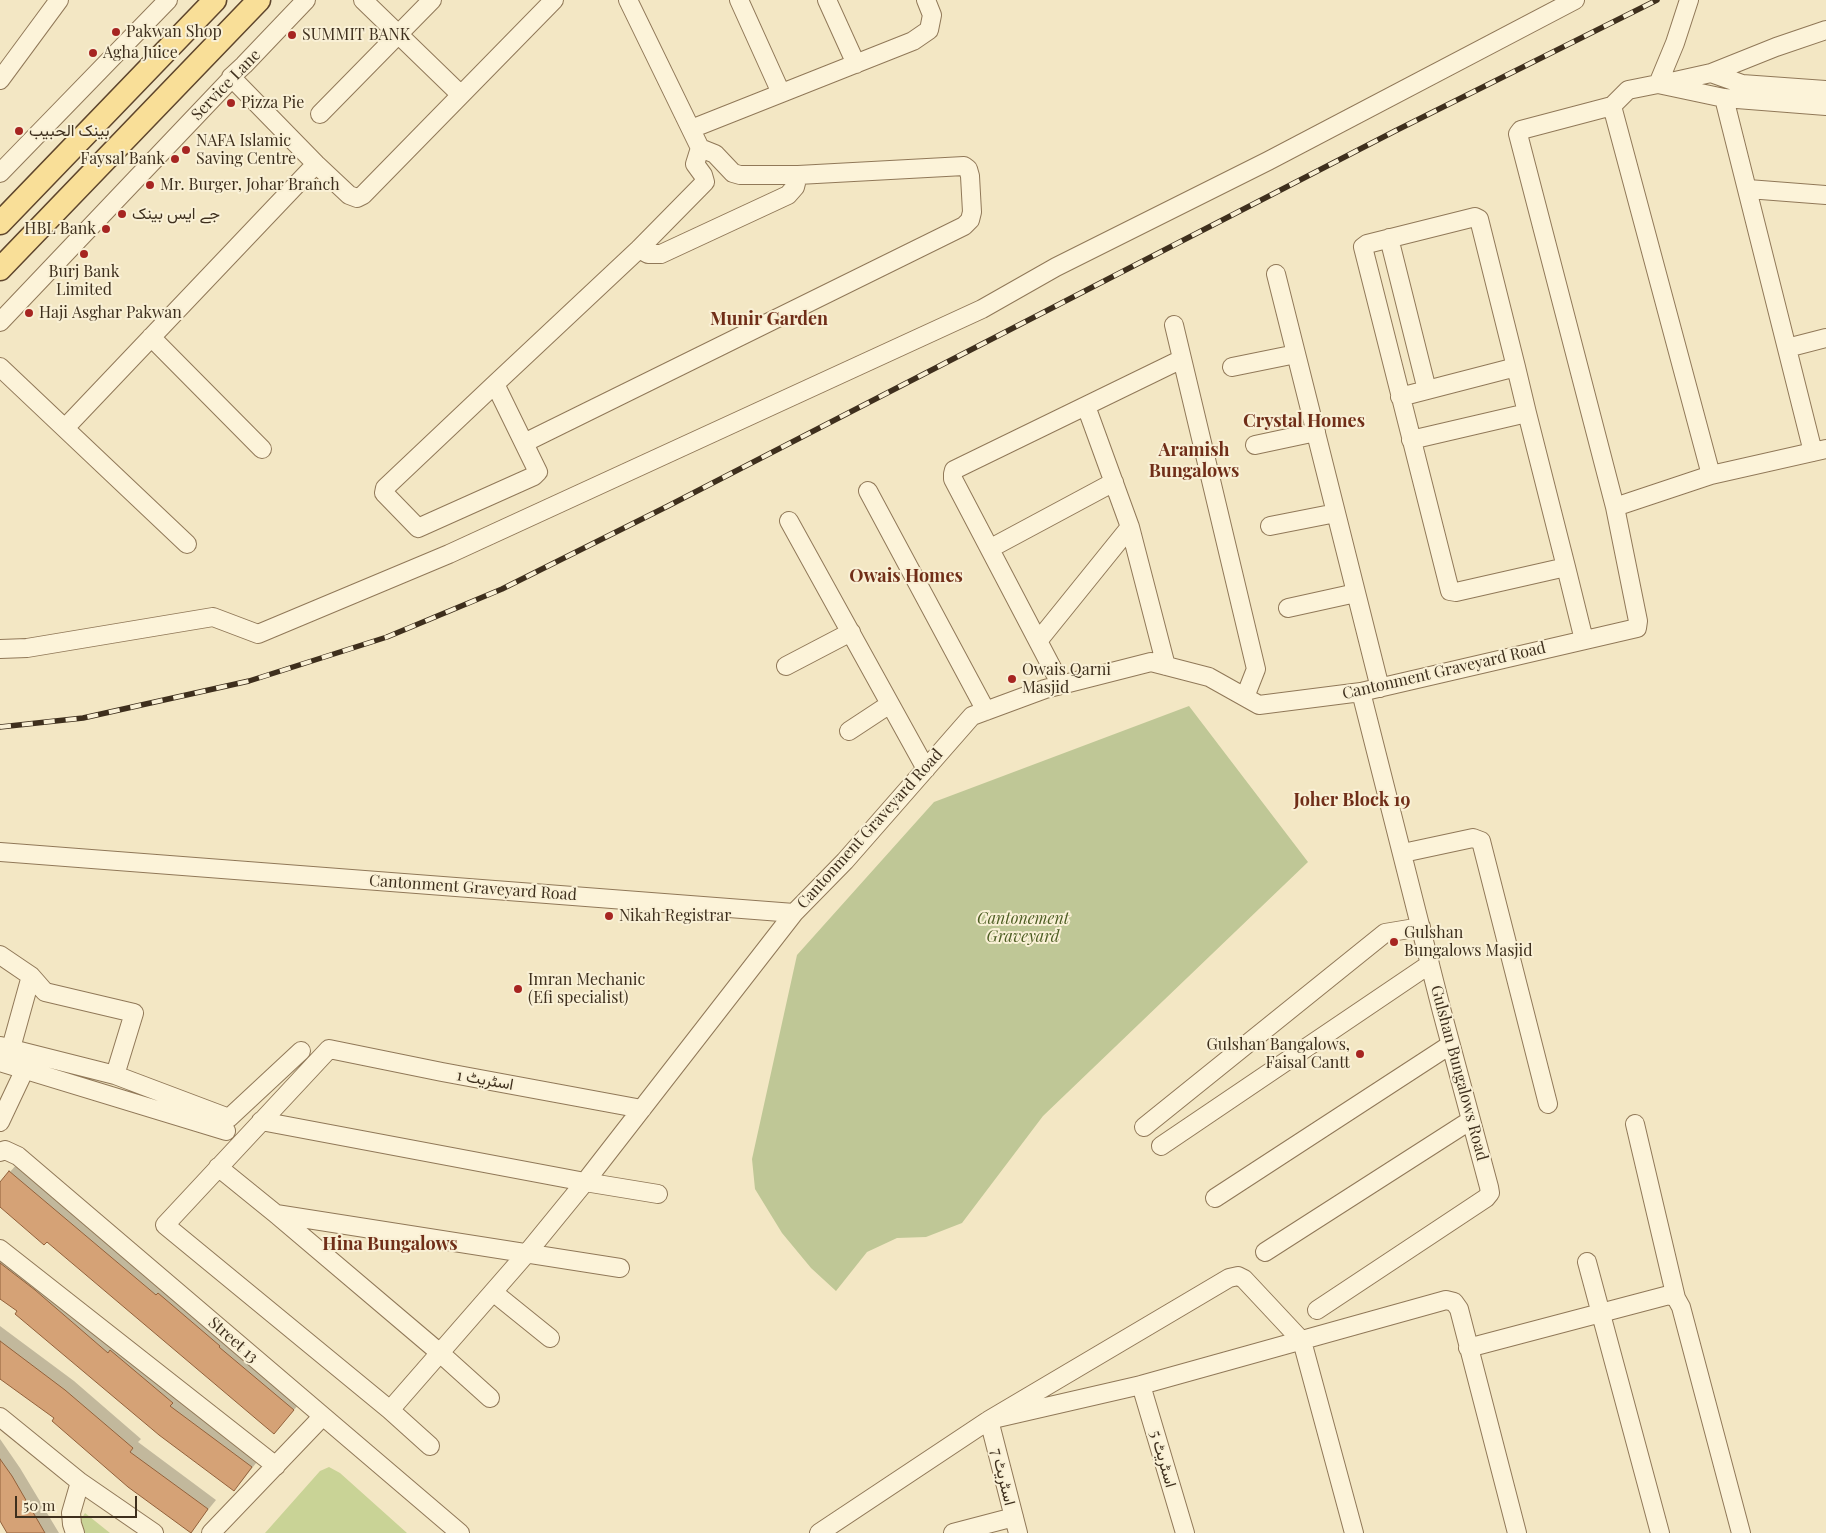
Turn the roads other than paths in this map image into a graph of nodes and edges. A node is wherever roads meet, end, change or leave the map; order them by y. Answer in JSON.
{"nodes":[{"id":1,"x":58,"y":0,"type":"edge"},
{"id":2,"x":168,"y":0,"type":"edge"},
{"id":3,"x":215,"y":0,"type":"edge"},
{"id":4,"x":260,"y":0,"type":"edge"},
{"id":5,"x":306,"y":0,"type":"edge"},
{"id":6,"x":363,"y":0,"type":"edge"},
{"id":7,"x":432,"y":0,"type":"edge"},
{"id":8,"x":554,"y":0,"type":"edge"},
{"id":9,"x":628,"y":0,"type":"edge"},
{"id":10,"x":739,"y":0,"type":"edge"},
{"id":11,"x":827,"y":0,"type":"edge"},
{"id":12,"x":926,"y":0,"type":"edge"},
{"id":13,"x":1575,"y":0,"type":"edge"},
{"id":14,"x":1689,"y":0,"type":"edge"},
{"id":15,"x":1826,"y":30,"type":"edge"},
{"id":16,"x":398,"y":34,"type":"junction"},
{"id":17,"x":856,"y":64,"type":"junction"},
{"id":18,"x":1711,"y":73,"type":"junction"},
{"id":19,"x":230,"y":77,"type":"junction"},
{"id":20,"x":0,"y":80,"type":"edge"},
{"id":21,"x":1658,"y":84,"type":"junction"},
{"id":22,"x":1826,"y":90,"type":"edge"},
{"id":23,"x":780,"y":93,"type":"junction"},
{"id":24,"x":461,"y":95,"type":"junction"},
{"id":25,"x":1724,"y":98,"type":"junction"},
{"id":26,"x":1612,"y":106,"type":"junction"},
{"id":27,"x":1826,"y":106,"type":"edge"},
{"id":28,"x":320,"y":114,"type":"dead end"},
{"id":29,"x":691,"y":129,"type":"junction"},
{"id":30,"x":700,"y":148,"type":"junction"},
{"id":31,"x":316,"y":164,"type":"junction"},
{"id":32,"x":0,"y":173,"type":"edge"},
{"id":33,"x":798,"y":175,"type":"junction"},
{"id":34,"x":1748,"y":189,"type":"junction"},
{"id":35,"x":1826,"y":195,"type":"edge"},
{"id":36,"x":0,"y":223,"type":"edge"},
{"id":37,"x":1389,"y":238,"type":"junction"},
{"id":38,"x":639,"y":250,"type":"junction"},
{"id":39,"x":0,"y":269,"type":"edge"},
{"id":40,"x":1276,"y":274,"type":"dead end"},
{"id":41,"x":0,"y":322,"type":"edge"},
{"id":42,"x":1174,"y":325,"type":"dead end"},
{"id":43,"x":151,"y":337,"type":"junction"},
{"id":44,"x":1826,"y":338,"type":"edge"},
{"id":45,"x":1787,"y":348,"type":"junction"},
{"id":46,"x":1296,"y":354,"type":"junction"},
{"id":47,"x":1182,"y":359,"type":"junction"},
{"id":48,"x":0,"y":367,"type":"edge"},
{"id":49,"x":1232,"y":367,"type":"dead end"},
{"id":50,"x":1516,"y":367,"type":"junction"},
{"id":51,"x":495,"y":384,"type":"junction"},
{"id":52,"x":1427,"y":390,"type":"junction"},
{"id":53,"x":1400,"y":397,"type":"junction"},
{"id":54,"x":1086,"y":406,"type":"junction"},
{"id":55,"x":1527,"y":413,"type":"junction"},
{"id":56,"x":65,"y":428,"type":"junction"},
{"id":57,"x":1316,"y":432,"type":"junction"},
{"id":58,"x":1411,"y":440,"type":"junction"},
{"id":59,"x":524,"y":444,"type":"junction"},
{"id":60,"x":1255,"y":445,"type":"dead end"},
{"id":61,"x":262,"y":450,"type":"dead end"},
{"id":62,"x":1819,"y":450,"type":"edge"},
{"id":63,"x":1711,"y":475,"type":"junction"},
{"id":64,"x":1114,"y":482,"type":"junction"},
{"id":65,"x":868,"y":491,"type":"dead end"},
{"id":66,"x":1615,"y":507,"type":"junction"},
{"id":67,"x":1336,"y":513,"type":"junction"},
{"id":68,"x":789,"y":521,"type":"dead end"},
{"id":69,"x":1270,"y":526,"type":"dead end"},
{"id":70,"x":1130,"y":527,"type":"junction"},
{"id":71,"x":187,"y":544,"type":"dead end"},
{"id":72,"x":990,"y":548,"type":"junction"},
{"id":73,"x":1566,"y":566,"type":"junction"},
{"id":74,"x":1356,"y":593,"type":"junction"},
{"id":75,"x":1288,"y":608,"type":"dead end"},
{"id":76,"x":851,"y":632,"type":"junction"},
{"id":77,"x":1584,"y":640,"type":"junction"},
{"id":78,"x":1038,"y":641,"type":"junction"},
{"id":79,"x":0,"y":650,"type":"edge"},
{"id":80,"x":786,"y":666,"type":"dead end"},
{"id":81,"x":1166,"y":666,"type":"junction"},
{"id":82,"x":1061,"y":685,"type":"junction"},
{"id":83,"x":1380,"y":688,"type":"junction"},
{"id":84,"x":1361,"y":692,"type":"junction"},
{"id":85,"x":1245,"y":697,"type":"junction"},
{"id":86,"x":890,"y":704,"type":"junction"},
{"id":87,"x":986,"y":711,"type":"junction"},
{"id":88,"x":848,"y":731,"type":"dead end"},
{"id":89,"x":926,"y":768,"type":"junction"},
{"id":90,"x":0,"y":852,"type":"edge"},
{"id":91,"x":1403,"y":853,"type":"junction"},
{"id":92,"x":794,"y":913,"type":"junction"},
{"id":93,"x":1421,"y":927,"type":"junction"},
{"id":94,"x":0,"y":954,"type":"edge"},
{"id":95,"x":1430,"y":964,"type":"junction"},
{"id":96,"x":31,"y":976,"type":"junction"},
{"id":97,"x":1450,"y":1045,"type":"junction"},
{"id":98,"x":301,"y":1051,"type":"dead end"},
{"id":99,"x":4,"y":1052,"type":"edge"},
{"id":100,"x":26,"y":1069,"type":"junction"},
{"id":101,"x":114,"y":1076,"type":"junction"},
{"id":102,"x":1548,"y":1104,"type":"dead end"},
{"id":103,"x":642,"y":1109,"type":"junction"},
{"id":104,"x":1471,"y":1120,"type":"junction"},
{"id":105,"x":261,"y":1121,"type":"junction"},
{"id":106,"x":0,"y":1122,"type":"edge"},
{"id":107,"x":1635,"y":1124,"type":"dead end"},
{"id":108,"x":1144,"y":1126,"type":"dead end"},
{"id":109,"x":226,"y":1131,"type":"dead end"},
{"id":110,"x":1161,"y":1146,"type":"dead end"},
{"id":111,"x":2,"y":1151,"type":"edge"},
{"id":112,"x":218,"y":1167,"type":"junction"},
{"id":113,"x":585,"y":1182,"type":"junction"},
{"id":114,"x":658,"y":1194,"type":"dead end"},
{"id":115,"x":1215,"y":1198,"type":"dead end"},
{"id":116,"x":276,"y":1214,"type":"junction"},
{"id":117,"x":0,"y":1249,"type":"edge"},
{"id":118,"x":1265,"y":1252,"type":"dead end"},
{"id":119,"x":527,"y":1253,"type":"junction"},
{"id":120,"x":1587,"y":1262,"type":"dead end"},
{"id":121,"x":620,"y":1268,"type":"dead end"},
{"id":122,"x":492,"y":1292,"type":"junction"},
{"id":123,"x":1676,"y":1298,"type":"junction"},
{"id":124,"x":1316,"y":1310,"type":"dead end"},
{"id":125,"x":1601,"y":1314,"type":"junction"},
{"id":126,"x":550,"y":1338,"type":"dead end"},
{"id":127,"x":1302,"y":1341,"type":"junction"},
{"id":128,"x":1468,"y":1348,"type":"junction"},
{"id":129,"x":440,"y":1353,"type":"junction"},
{"id":130,"x":1141,"y":1384,"type":"junction"},
{"id":131,"x":490,"y":1398,"type":"dead end"},
{"id":132,"x":390,"y":1410,"type":"junction"},
{"id":133,"x":0,"y":1417,"type":"edge"},
{"id":134,"x":322,"y":1417,"type":"junction"},
{"id":135,"x":989,"y":1420,"type":"junction"},
{"id":136,"x":430,"y":1446,"type":"dead end"},
{"id":137,"x":276,"y":1466,"type":"junction"},
{"id":138,"x":80,"y":1482,"type":"junction"},
{"id":139,"x":1016,"y":1525,"type":"edge"},
{"id":140,"x":75,"y":1533,"type":"edge"},
{"id":141,"x":154,"y":1533,"type":"edge"},
{"id":142,"x":211,"y":1533,"type":"edge"},
{"id":143,"x":460,"y":1533,"type":"edge"},
{"id":144,"x":819,"y":1533,"type":"edge"},
{"id":145,"x":953,"y":1533,"type":"edge"},
{"id":146,"x":1185,"y":1533,"type":"edge"},
{"id":147,"x":1354,"y":1533,"type":"edge"},
{"id":148,"x":1518,"y":1533,"type":"edge"},
{"id":149,"x":1660,"y":1533,"type":"edge"},
{"id":150,"x":1741,"y":1533,"type":"edge"}],
"edges":[{"from":1,"to":20,"type":"street"},
{"from":2,"to":32,"type":"street"},
{"from":3,"to":36,"type":"main road"},
{"from":4,"to":39,"type":"main road"},
{"from":5,"to":19,"type":"street","name":"Service Lane"},
{"from":6,"to":16,"type":"street"},
{"from":7,"to":16,"type":"street"},
{"from":8,"to":24,"type":"street"},
{"from":9,"to":29,"type":"street"},
{"from":10,"to":23,"type":"street"},
{"from":11,"to":17,"type":"street"},
{"from":12,"to":17,"type":"street"},
{"from":13,"to":79,"type":"street"},
{"from":14,"to":21,"type":"street"},
{"from":15,"to":18,"type":"street"},
{"from":16,"to":24,"type":"street"},
{"from":16,"to":28,"type":"street"},
{"from":17,"to":23,"type":"street"},
{"from":18,"to":21,"type":"street"},
{"from":18,"to":22,"type":"street"},
{"from":19,"to":31,"type":"street"},
{"from":19,"to":41,"type":"street","name":"Service Lane"},
{"from":21,"to":25,"type":"street"},
{"from":21,"to":26,"type":"street"},
{"from":23,"to":29,"type":"street"},
{"from":24,"to":31,"type":"street"},
{"from":25,"to":27,"type":"street"},
{"from":25,"to":34,"type":"street"},
{"from":26,"to":63,"type":"street"},
{"from":26,"to":66,"type":"street"},
{"from":29,"to":30,"type":"street"},
{"from":30,"to":33,"type":"street"},
{"from":30,"to":38,"type":"street"},
{"from":31,"to":43,"type":"street"},
{"from":33,"to":38,"type":"street"},
{"from":33,"to":59,"type":"street"},
{"from":34,"to":35,"type":"street"},
{"from":34,"to":45,"type":"street"},
{"from":37,"to":50,"type":"street"},
{"from":37,"to":52,"type":"street"},
{"from":37,"to":53,"type":"street"},
{"from":38,"to":51,"type":"street"},
{"from":40,"to":46,"type":"street"},
{"from":42,"to":47,"type":"street"},
{"from":43,"to":56,"type":"street"},
{"from":43,"to":61,"type":"street"},
{"from":44,"to":45,"type":"street"},
{"from":45,"to":62,"type":"street"},
{"from":46,"to":49,"type":"street"},
{"from":46,"to":57,"type":"street"},
{"from":47,"to":54,"type":"street"},
{"from":47,"to":85,"type":"street"},
{"from":48,"to":56,"type":"street"},
{"from":50,"to":52,"type":"street"},
{"from":50,"to":55,"type":"street"},
{"from":51,"to":59,"type":"street"},
{"from":51,"to":59,"type":"street"},
{"from":52,"to":53,"type":"street"},
{"from":53,"to":58,"type":"street"},
{"from":54,"to":64,"type":"street"},
{"from":54,"to":72,"type":"street"},
{"from":55,"to":58,"type":"street"},
{"from":55,"to":73,"type":"street"},
{"from":56,"to":71,"type":"street"},
{"from":57,"to":60,"type":"street"},
{"from":57,"to":67,"type":"street"},
{"from":58,"to":73,"type":"street"},
{"from":62,"to":63,"type":"street"},
{"from":63,"to":66,"type":"street"},
{"from":64,"to":70,"type":"street"},
{"from":64,"to":72,"type":"street"},
{"from":65,"to":87,"type":"street"},
{"from":66,"to":77,"type":"street","name":"Cantonment Graveyard Road"},
{"from":67,"to":69,"type":"street"},
{"from":67,"to":74,"type":"street"},
{"from":68,"to":76,"type":"street"},
{"from":70,"to":78,"type":"street"},
{"from":70,"to":81,"type":"street"},
{"from":72,"to":78,"type":"street"},
{"from":73,"to":77,"type":"street"},
{"from":74,"to":75,"type":"street"},
{"from":74,"to":83,"type":"street"},
{"from":76,"to":80,"type":"street"},
{"from":76,"to":86,"type":"street"},
{"from":77,"to":83,"type":"street","name":"Cantonment Graveyard Road"},
{"from":78,"to":82,"type":"street"},
{"from":81,"to":82,"type":"street","name":"Cantonment Graveyard Road"},
{"from":81,"to":85,"type":"street","name":"Cantonment Graveyard Road"},
{"from":82,"to":87,"type":"street","name":"Cantonment Graveyard Road"},
{"from":83,"to":84,"type":"street","name":"Cantonment Graveyard Road"},
{"from":84,"to":85,"type":"street","name":"Cantonment Graveyard Road"},
{"from":84,"to":91,"type":"street","name":"Gulshan Bungalows Road"},
{"from":86,"to":88,"type":"street"},
{"from":86,"to":89,"type":"street"},
{"from":87,"to":89,"type":"street","name":"Cantonment Graveyard Road"},
{"from":89,"to":92,"type":"street","name":"Cantonment Graveyard Road"},
{"from":90,"to":92,"type":"street","name":"Cantonment Graveyard Road"},
{"from":91,"to":93,"type":"street","name":"Gulshan Bungalows Road"},
{"from":91,"to":102,"type":"street"},
{"from":92,"to":103,"type":"street"},
{"from":93,"to":95,"type":"street","name":"Gulshan Bungalows Road"},
{"from":93,"to":108,"type":"street"},
{"from":94,"to":96,"type":"street"},
{"from":95,"to":97,"type":"street","name":"Gulshan Bungalows Road"},
{"from":95,"to":110,"type":"street"},
{"from":96,"to":99,"type":"street"},
{"from":96,"to":101,"type":"street"},
{"from":97,"to":104,"type":"street","name":"Gulshan Bungalows Road"},
{"from":97,"to":115,"type":"street"},
{"from":98,"to":101,"type":"street"},
{"from":99,"to":100,"type":"street"},
{"from":99,"to":101,"type":"street"},
{"from":100,"to":106,"type":"street"},
{"from":100,"to":109,"type":"street"},
{"from":103,"to":105,"type":"street","name":"اسٹریٹ 1"},
{"from":103,"to":113,"type":"street"},
{"from":104,"to":118,"type":"street"},
{"from":104,"to":124,"type":"street","name":"Gulshan Bungalows Road"},
{"from":105,"to":112,"type":"street"},
{"from":105,"to":113,"type":"street"},
{"from":107,"to":123,"type":"street"},
{"from":111,"to":134,"type":"street","name":"Street 13"},
{"from":112,"to":116,"type":"street"},
{"from":112,"to":132,"type":"street"},
{"from":113,"to":114,"type":"street"},
{"from":113,"to":119,"type":"street"},
{"from":116,"to":119,"type":"street"},
{"from":116,"to":129,"type":"street"},
{"from":117,"to":137,"type":"street"},
{"from":119,"to":121,"type":"street"},
{"from":119,"to":122,"type":"street"},
{"from":120,"to":125,"type":"street"},
{"from":122,"to":126,"type":"street"},
{"from":122,"to":129,"type":"street"},
{"from":123,"to":125,"type":"street"},
{"from":123,"to":150,"type":"street"},
{"from":125,"to":128,"type":"street"},
{"from":125,"to":149,"type":"street"},
{"from":127,"to":128,"type":"street"},
{"from":127,"to":130,"type":"street"},
{"from":127,"to":135,"type":"street"},
{"from":127,"to":147,"type":"street"},
{"from":128,"to":148,"type":"street"},
{"from":129,"to":131,"type":"street"},
{"from":129,"to":132,"type":"street"},
{"from":130,"to":135,"type":"street"},
{"from":130,"to":146,"type":"street","name":"اسٹریٹ 5"},
{"from":132,"to":136,"type":"street"},
{"from":133,"to":138,"type":"street"},
{"from":134,"to":137,"type":"street"},
{"from":134,"to":143,"type":"street","name":"Street 13"},
{"from":135,"to":139,"type":"street","name":"اسٹریٹ 7"},
{"from":135,"to":144,"type":"street"},
{"from":137,"to":142,"type":"street"},
{"from":138,"to":140,"type":"street"},
{"from":138,"to":141,"type":"street"},
{"from":139,"to":145,"type":"street"}]}
